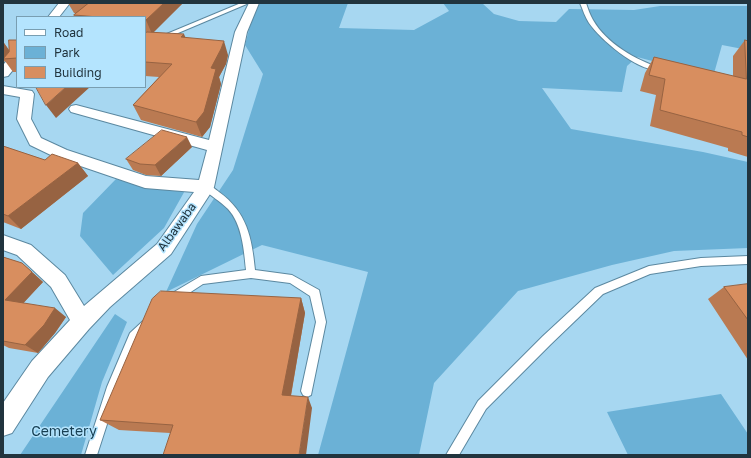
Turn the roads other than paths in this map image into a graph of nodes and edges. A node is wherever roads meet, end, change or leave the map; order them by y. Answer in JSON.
{"nodes":[{"id":1,"x":65,"y":3,"type":"edge"},
{"id":2,"x":246,"y":3,"type":"edge"},
{"id":3,"x":254,"y":3,"type":"edge"},
{"id":4,"x":583,"y":3,"type":"edge"},
{"id":5,"x":54,"y":16,"type":"edge"},
{"id":6,"x":146,"y":45,"type":"edge"},
{"id":7,"x":16,"y":58,"type":"edge"},
{"id":8,"x":669,"y":72,"type":"edge"},
{"id":9,"x":3,"y":73,"type":"edge"},
{"id":10,"x":3,"y":90,"type":"edge"},
{"id":11,"x":76,"y":109,"type":"dead end"},
{"id":12,"x":215,"y":146,"type":"junction"},
{"id":13,"x":206,"y":187,"type":"junction"},
{"id":14,"x":3,"y":242,"type":"edge"},
{"id":15,"x":748,"y":260,"type":"edge"},
{"id":16,"x":251,"y":274,"type":"junction"},
{"id":17,"x":164,"y":306,"type":"edge"},
{"id":18,"x":154,"y":316,"type":"edge"},
{"id":19,"x":82,"y":322,"type":"junction"},
{"id":20,"x":307,"y":391,"type":"dead end"},
{"id":21,"x":3,"y":424,"type":"edge"},
{"id":22,"x":91,"y":455,"type":"edge"},
{"id":23,"x":452,"y":455,"type":"edge"}],
"edges":[{"from":1,"to":5,"type":"street"},
{"from":2,"to":6,"type":"lane"},
{"from":3,"to":12,"type":"street","name":"Albawaba"},
{"from":4,"to":8,"type":"lane"},
{"from":7,"to":9,"type":"street"},
{"from":10,"to":13,"type":"street"},
{"from":11,"to":12,"type":"street"},
{"from":12,"to":13,"type":"street","name":"Albawaba"},
{"from":13,"to":16,"type":"lane"},
{"from":13,"to":19,"type":"street","name":"Albawaba"},
{"from":14,"to":19,"type":"street"},
{"from":15,"to":23,"type":"lane"},
{"from":16,"to":17,"type":"lane"},
{"from":16,"to":20,"type":"lane"},
{"from":18,"to":22,"type":"lane"},
{"from":19,"to":21,"type":"street","name":"Albawaba"}]}
